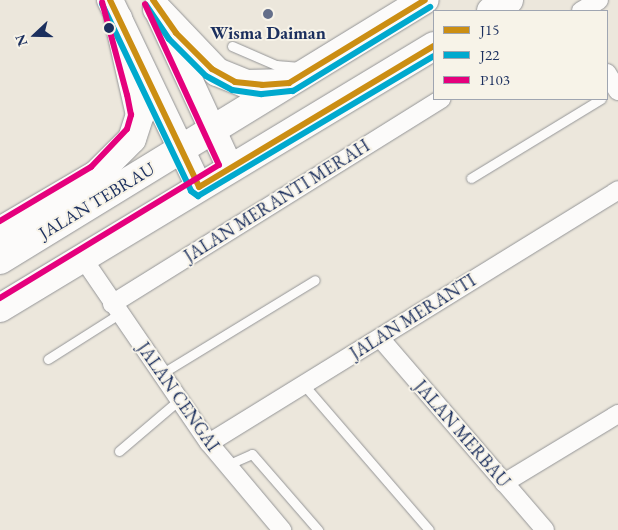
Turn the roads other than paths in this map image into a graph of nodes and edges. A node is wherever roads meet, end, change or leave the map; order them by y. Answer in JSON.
{"nodes":[{"id":1,"x":425,"y":0,"type":"edge"},
{"id":2,"x":509,"y":0,"type":"edge"},
{"id":3,"x":599,"y":0,"type":"edge"},
{"id":4,"x":155,"y":5,"type":"edge"},
{"id":5,"x":114,"y":9,"type":"edge"},
{"id":6,"x":493,"y":10,"type":"edge"},
{"id":7,"x":583,"y":10,"type":"edge"},
{"id":8,"x":232,"y":46,"type":"dead end"},
{"id":9,"x":433,"y":50,"type":"edge"},
{"id":10,"x":316,"y":66,"type":"junction"},
{"id":11,"x":608,"y":75,"type":"edge"},
{"id":12,"x":289,"y":83,"type":"junction"},
{"id":13,"x":615,"y":91,"type":"edge"},
{"id":14,"x":439,"y":100,"type":"edge"},
{"id":15,"x":599,"y":100,"type":"edge"},
{"id":16,"x":212,"y":130,"type":"junction"},
{"id":17,"x":181,"y":150,"type":"junction"},
{"id":18,"x":230,"y":168,"type":"junction"},
{"id":19,"x":471,"y":178,"type":"dead end"},
{"id":20,"x":199,"y":187,"type":"junction"},
{"id":21,"x":618,"y":190,"type":"edge"},
{"id":22,"x":0,"y":231,"type":"edge"},
{"id":23,"x":82,"y":258,"type":"junction"},
{"id":24,"x":0,"y":260,"type":"edge"},
{"id":25,"x":315,"y":280,"type":"dead end"},
{"id":26,"x":0,"y":308,"type":"edge"},
{"id":27,"x":116,"y":309,"type":"junction"},
{"id":28,"x":380,"y":338,"type":"junction"},
{"id":29,"x":48,"y":359,"type":"dead end"},
{"id":30,"x":161,"y":374,"type":"junction"},
{"id":31,"x":304,"y":384,"type":"junction"},
{"id":32,"x":179,"y":400,"type":"junction"},
{"id":33,"x":618,"y":414,"type":"edge"},
{"id":34,"x":209,"y":443,"type":"junction"},
{"id":35,"x":119,"y":451,"type":"dead end"},
{"id":36,"x":227,"y":465,"type":"junction"},
{"id":37,"x":504,"y":483,"type":"junction"},
{"id":38,"x":282,"y":530,"type":"edge"},
{"id":39,"x":318,"y":530,"type":"edge"},
{"id":40,"x":430,"y":530,"type":"edge"},
{"id":41,"x":545,"y":530,"type":"edge"}],
"edges":[{"from":1,"to":10,"type":"highway","name":"JALAN TEBRAU"},
{"from":2,"to":6,"type":"highway"},
{"from":3,"to":7,"type":"street"},
{"from":4,"to":12,"type":"highway"},
{"from":4,"to":16,"type":"main road"},
{"from":5,"to":17,"type":"main road"},
{"from":5,"to":22,"type":"highway"},
{"from":8,"to":10,"type":"lane"},
{"from":9,"to":18,"type":"highway"},
{"from":10,"to":12,"type":"highway","name":"JALAN TEBRAU"},
{"from":11,"to":13,"type":"street"},
{"from":12,"to":16,"type":"highway","name":"JALAN TEBRAU"},
{"from":14,"to":27,"type":"street","name":"JALAN MERANTI MERAH"},
{"from":15,"to":19,"type":"lane"},
{"from":16,"to":17,"type":"highway","name":"JALAN TEBRAU"},
{"from":16,"to":18,"type":"main road"},
{"from":17,"to":20,"type":"main road"},
{"from":17,"to":24,"type":"highway","name":"JALAN TEBRAU"},
{"from":18,"to":20,"type":"highway"},
{"from":20,"to":23,"type":"highway"},
{"from":21,"to":28,"type":"street","name":"JALAN MERANTI"},
{"from":23,"to":26,"type":"highway"},
{"from":23,"to":27,"type":"street","name":"JALAN CENGAI"},
{"from":25,"to":30,"type":"lane"},
{"from":27,"to":29,"type":"lane"},
{"from":27,"to":30,"type":"street","name":"JALAN CENGAI"},
{"from":28,"to":31,"type":"street","name":"JALAN MERANTI"},
{"from":28,"to":37,"type":"street","name":"JALAN MERBAU"},
{"from":30,"to":32,"type":"street","name":"JALAN CENGAI"},
{"from":31,"to":34,"type":"street","name":"JALAN MERANTI"},
{"from":31,"to":40,"type":"lane"},
{"from":32,"to":34,"type":"street","name":"JALAN CENGAI"},
{"from":32,"to":35,"type":"lane"},
{"from":33,"to":37,"type":"street"},
{"from":34,"to":36,"type":"street","name":"JALAN CENGAI"},
{"from":36,"to":38,"type":"street","name":"JALAN CENGAI"},
{"from":36,"to":39,"type":"lane"},
{"from":37,"to":41,"type":"street","name":"JALAN MERBAU"}]}
